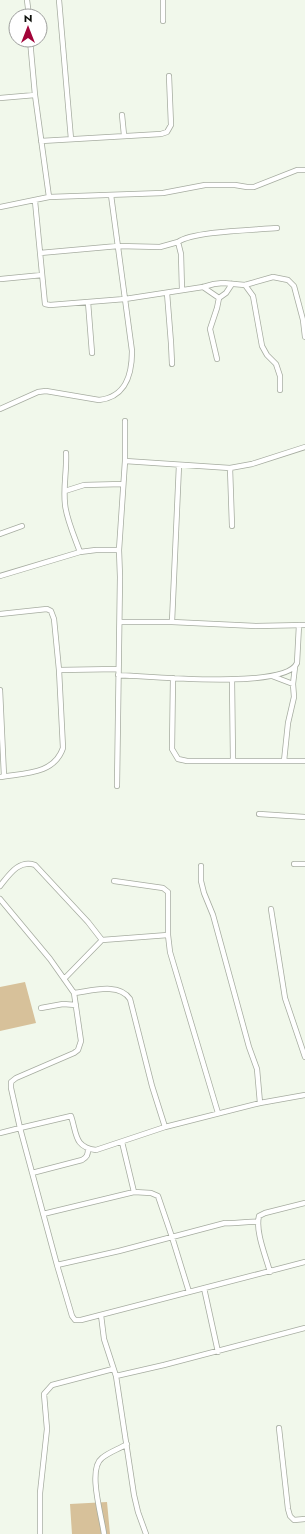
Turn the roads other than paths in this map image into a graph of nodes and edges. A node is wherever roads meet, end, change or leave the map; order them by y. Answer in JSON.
{"nodes":[{"id":1,"x":58,"y":0,"type":"edge"},
{"id":2,"x":163,"y":0,"type":"edge"},
{"id":3,"x":163,"y":22,"type":"dead end"},
{"id":4,"x":31,"y":48,"type":"edge"},
{"id":5,"x":169,"y":76,"type":"dead end"},
{"id":6,"x":35,"y":95,"type":"junction"},
{"id":7,"x":0,"y":98,"type":"edge"},
{"id":8,"x":122,"y":115,"type":"dead end"},
{"id":9,"x":124,"y":136,"type":"junction"},
{"id":10,"x":71,"y":139,"type":"junction"},
{"id":11,"x":41,"y":140,"type":"junction"},
{"id":12,"x":305,"y":170,"type":"edge"},
{"id":13,"x":111,"y":195,"type":"junction"},
{"id":14,"x":48,"y":197,"type":"junction"},
{"id":15,"x":35,"y":200,"type":"junction"},
{"id":16,"x":0,"y":207,"type":"edge"},
{"id":17,"x":277,"y":228,"type":"dead end"},
{"id":18,"x":178,"y":242,"type":"junction"},
{"id":19,"x":118,"y":246,"type":"junction"},
{"id":20,"x":40,"y":253,"type":"junction"},
{"id":21,"x":42,"y":275,"type":"junction"},
{"id":22,"x":1,"y":279,"type":"dead end"},
{"id":23,"x":232,"y":284,"type":"junction"},
{"id":24,"x":245,"y":285,"type":"junction"},
{"id":25,"x":203,"y":287,"type":"junction"},
{"id":26,"x":182,"y":290,"type":"junction"},
{"id":27,"x":167,"y":293,"type":"junction"},
{"id":28,"x":219,"y":298,"type":"junction"},
{"id":29,"x":125,"y":299,"type":"junction"},
{"id":30,"x":88,"y":302,"type":"junction"},
{"id":31,"x":305,"y":336,"type":"edge"},
{"id":32,"x":92,"y":353,"type":"dead end"},
{"id":33,"x":217,"y":359,"type":"dead end"},
{"id":34,"x":172,"y":364,"type":"dead end"},
{"id":35,"x":280,"y":390,"type":"dead end"},
{"id":36,"x":0,"y":409,"type":"edge"},
{"id":37,"x":125,"y":421,"type":"dead end"},
{"id":38,"x":305,"y":447,"type":"edge"},
{"id":39,"x":66,"y":454,"type":"dead end"},
{"id":40,"x":125,"y":461,"type":"junction"},
{"id":41,"x":180,"y":465,"type":"junction"},
{"id":42,"x":230,"y":468,"type":"junction"},
{"id":43,"x":123,"y":484,"type":"junction"},
{"id":44,"x":65,"y":491,"type":"junction"},
{"id":45,"x":22,"y":526,"type":"dead end"},
{"id":46,"x":232,"y":526,"type":"dead end"},
{"id":47,"x":0,"y":534,"type":"edge"},
{"id":48,"x":119,"y":550,"type":"junction"},
{"id":49,"x":80,"y":552,"type":"junction"},
{"id":50,"x":0,"y":576,"type":"edge"},
{"id":51,"x":0,"y":614,"type":"edge"},
{"id":52,"x":120,"y":622,"type":"junction"},
{"id":53,"x":172,"y":622,"type":"junction"},
{"id":54,"x":299,"y":625,"type":"junction"},
{"id":55,"x":305,"y":625,"type":"edge"},
{"id":56,"x":295,"y":666,"type":"junction"},
{"id":57,"x":118,"y":669,"type":"junction"},
{"id":58,"x":59,"y":670,"type":"junction"},
{"id":59,"x":118,"y":675,"type":"junction"},
{"id":60,"x":272,"y":676,"type":"junction"},
{"id":61,"x":173,"y":678,"type":"junction"},
{"id":62,"x":232,"y":680,"type":"junction"},
{"id":63,"x":293,"y":684,"type":"junction"},
{"id":64,"x":0,"y":690,"type":"edge"},
{"id":65,"x":233,"y":761,"type":"junction"},
{"id":66,"x":284,"y":761,"type":"junction"},
{"id":67,"x":305,"y":761,"type":"edge"},
{"id":68,"x":2,"y":776,"type":"edge"},
{"id":69,"x":117,"y":786,"type":"dead end"},
{"id":70,"x":259,"y":814,"type":"dead end"},
{"id":71,"x":305,"y":817,"type":"edge"},
{"id":72,"x":294,"y":864,"type":"dead end"},
{"id":73,"x":305,"y":864,"type":"edge"},
{"id":74,"x":201,"y":866,"type":"dead end"},
{"id":75,"x":114,"y":881,"type":"dead end"},
{"id":76,"x":0,"y":886,"type":"edge"},
{"id":77,"x":0,"y":899,"type":"edge"},
{"id":78,"x":271,"y":909,"type":"dead end"},
{"id":79,"x":168,"y":935,"type":"junction"},
{"id":80,"x":102,"y":940,"type":"junction"},
{"id":81,"x":64,"y":979,"type":"junction"},
{"id":82,"x":74,"y":994,"type":"junction"},
{"id":83,"x":76,"y":1005,"type":"junction"},
{"id":84,"x":41,"y":1008,"type":"dead end"},
{"id":85,"x":305,"y":1057,"type":"edge"},
{"id":86,"x":305,"y":1095,"type":"edge"},
{"id":87,"x":260,"y":1103,"type":"junction"},
{"id":88,"x":218,"y":1113,"type":"junction"},
{"id":89,"x":164,"y":1127,"type":"junction"},
{"id":90,"x":20,"y":1128,"type":"junction"},
{"id":91,"x":0,"y":1133,"type":"edge"},
{"id":92,"x":122,"y":1142,"type":"junction"},
{"id":93,"x":88,"y":1149,"type":"junction"},
{"id":94,"x":32,"y":1173,"type":"junction"},
{"id":95,"x":134,"y":1192,"type":"junction"},
{"id":96,"x":305,"y":1203,"type":"edge"},
{"id":97,"x":43,"y":1214,"type":"junction"},
{"id":98,"x":258,"y":1222,"type":"junction"},
{"id":99,"x":172,"y":1237,"type":"junction"},
{"id":100,"x":305,"y":1262,"type":"edge"},
{"id":101,"x":57,"y":1265,"type":"junction"},
{"id":102,"x":270,"y":1272,"type":"junction"},
{"id":103,"x":204,"y":1288,"type":"junction"},
{"id":104,"x":189,"y":1292,"type":"junction"},
{"id":105,"x":101,"y":1315,"type":"junction"},
{"id":106,"x":305,"y":1328,"type":"edge"},
{"id":107,"x":218,"y":1352,"type":"junction"},
{"id":108,"x":114,"y":1369,"type":"junction"},
{"id":109,"x":116,"y":1376,"type":"junction"},
{"id":110,"x":279,"y":1428,"type":"dead end"},
{"id":111,"x":127,"y":1444,"type":"junction"},
{"id":112,"x":305,"y":1519,"type":"edge"},
{"id":113,"x":40,"y":1534,"type":"edge"},
{"id":114,"x":104,"y":1534,"type":"edge"},
{"id":115,"x":146,"y":1534,"type":"edge"}],
"edges":[{"from":1,"to":10,"type":"street"},
{"from":2,"to":3,"type":"street"},
{"from":4,"to":6,"type":"street"},
{"from":5,"to":9,"type":"street"},
{"from":6,"to":7,"type":"street"},
{"from":6,"to":11,"type":"street"},
{"from":8,"to":9,"type":"street"},
{"from":9,"to":10,"type":"street"},
{"from":10,"to":11,"type":"street"},
{"from":11,"to":14,"type":"street"},
{"from":12,"to":13,"type":"street"},
{"from":13,"to":14,"type":"street"},
{"from":13,"to":19,"type":"street"},
{"from":14,"to":15,"type":"street"},
{"from":15,"to":16,"type":"street"},
{"from":15,"to":20,"type":"street"},
{"from":17,"to":18,"type":"street"},
{"from":18,"to":19,"type":"street"},
{"from":18,"to":26,"type":"street"},
{"from":19,"to":20,"type":"street"},
{"from":19,"to":29,"type":"street"},
{"from":20,"to":21,"type":"street"},
{"from":21,"to":22,"type":"street"},
{"from":21,"to":30,"type":"street"},
{"from":23,"to":24,"type":"street"},
{"from":23,"to":25,"type":"street"},
{"from":23,"to":28,"type":"street"},
{"from":24,"to":31,"type":"street"},
{"from":24,"to":35,"type":"street"},
{"from":25,"to":26,"type":"street"},
{"from":25,"to":28,"type":"street"},
{"from":26,"to":27,"type":"street"},
{"from":27,"to":29,"type":"street"},
{"from":27,"to":34,"type":"street"},
{"from":28,"to":33,"type":"street"},
{"from":29,"to":30,"type":"street"},
{"from":29,"to":36,"type":"street"},
{"from":30,"to":32,"type":"street"},
{"from":37,"to":40,"type":"street"},
{"from":38,"to":42,"type":"street"},
{"from":39,"to":44,"type":"street"},
{"from":40,"to":41,"type":"street"},
{"from":40,"to":43,"type":"street"},
{"from":41,"to":42,"type":"street"},
{"from":41,"to":53,"type":"street"},
{"from":42,"to":46,"type":"street"},
{"from":43,"to":44,"type":"street"},
{"from":43,"to":48,"type":"street"},
{"from":44,"to":49,"type":"street"},
{"from":45,"to":47,"type":"street"},
{"from":48,"to":49,"type":"street"},
{"from":48,"to":52,"type":"street"},
{"from":49,"to":50,"type":"street"},
{"from":51,"to":58,"type":"street"},
{"from":52,"to":53,"type":"street"},
{"from":52,"to":57,"type":"street"},
{"from":53,"to":54,"type":"street"},
{"from":54,"to":55,"type":"street"},
{"from":54,"to":56,"type":"street"},
{"from":56,"to":60,"type":"street"},
{"from":56,"to":63,"type":"street"},
{"from":57,"to":58,"type":"street"},
{"from":57,"to":59,"type":"street"},
{"from":58,"to":68,"type":"street"},
{"from":59,"to":61,"type":"street"},
{"from":59,"to":69,"type":"street"},
{"from":60,"to":62,"type":"street"},
{"from":60,"to":63,"type":"street"},
{"from":61,"to":62,"type":"street"},
{"from":61,"to":65,"type":"street"},
{"from":62,"to":65,"type":"street"},
{"from":63,"to":66,"type":"street"},
{"from":64,"to":68,"type":"street"},
{"from":65,"to":66,"type":"street"},
{"from":66,"to":67,"type":"street"},
{"from":70,"to":71,"type":"street"},
{"from":72,"to":73,"type":"street"},
{"from":74,"to":87,"type":"street"},
{"from":75,"to":79,"type":"street"},
{"from":76,"to":80,"type":"street"},
{"from":77,"to":81,"type":"street"},
{"from":78,"to":85,"type":"street"},
{"from":79,"to":80,"type":"street"},
{"from":79,"to":88,"type":"street"},
{"from":80,"to":81,"type":"street"},
{"from":81,"to":82,"type":"street"},
{"from":82,"to":83,"type":"street"},
{"from":82,"to":89,"type":"street"},
{"from":83,"to":84,"type":"street"},
{"from":83,"to":90,"type":"street"},
{"from":86,"to":87,"type":"street"},
{"from":87,"to":88,"type":"street"},
{"from":88,"to":89,"type":"street"},
{"from":89,"to":92,"type":"street"},
{"from":90,"to":91,"type":"street"},
{"from":90,"to":93,"type":"street"},
{"from":90,"to":94,"type":"street"},
{"from":92,"to":93,"type":"street"},
{"from":92,"to":95,"type":"street"},
{"from":93,"to":94,"type":"street"},
{"from":94,"to":97,"type":"street"},
{"from":95,"to":97,"type":"street"},
{"from":95,"to":99,"type":"street"},
{"from":96,"to":98,"type":"street"},
{"from":97,"to":101,"type":"street"},
{"from":98,"to":99,"type":"street"},
{"from":98,"to":102,"type":"street"},
{"from":99,"to":101,"type":"street"},
{"from":99,"to":104,"type":"street"},
{"from":100,"to":102,"type":"street"},
{"from":101,"to":105,"type":"street"},
{"from":102,"to":103,"type":"street"},
{"from":103,"to":104,"type":"street"},
{"from":103,"to":107,"type":"street"},
{"from":104,"to":105,"type":"street"},
{"from":105,"to":108,"type":"street"},
{"from":106,"to":107,"type":"street"},
{"from":107,"to":109,"type":"street"},
{"from":108,"to":109,"type":"street"},
{"from":108,"to":113,"type":"street"},
{"from":109,"to":111,"type":"street"},
{"from":110,"to":112,"type":"street"},
{"from":111,"to":114,"type":"street"},
{"from":111,"to":115,"type":"street"}]}
